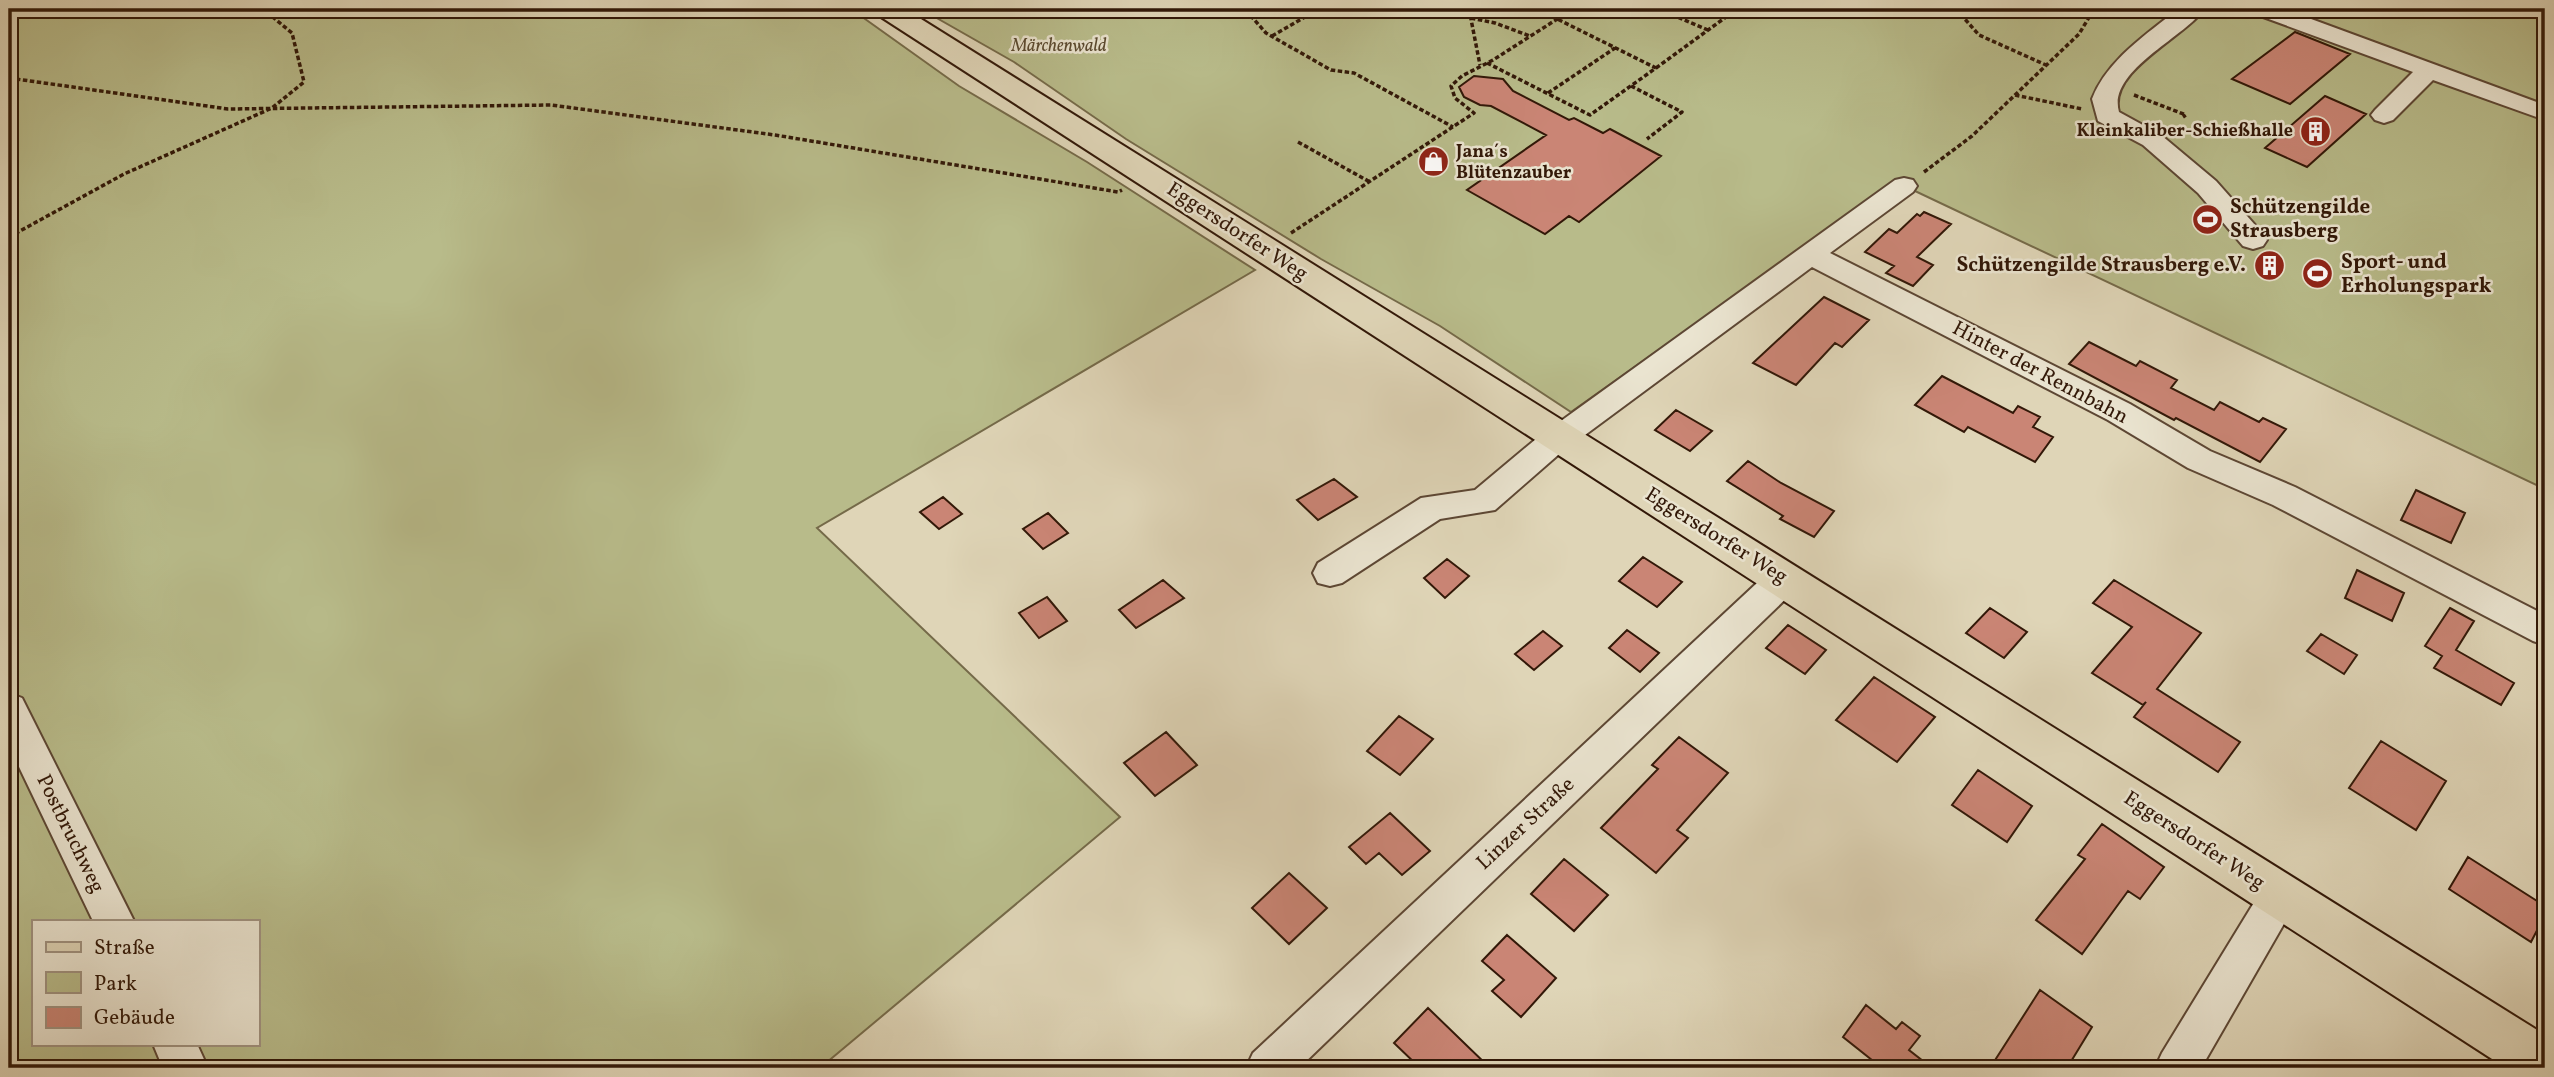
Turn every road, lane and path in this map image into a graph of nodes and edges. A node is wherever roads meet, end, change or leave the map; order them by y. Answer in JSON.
{"nodes":[{"id":1,"x":263,"y":9,"type":"edge"},
{"id":2,"x":887,"y":9,"type":"edge"},
{"id":3,"x":1237,"y":9,"type":"edge"},
{"id":4,"x":1320,"y":9,"type":"edge"},
{"id":5,"x":1469,"y":9,"type":"edge"},
{"id":6,"x":1537,"y":9,"type":"edge"},
{"id":7,"x":1573,"y":9,"type":"edge"},
{"id":8,"x":1659,"y":9,"type":"edge"},
{"id":9,"x":1737,"y":9,"type":"edge"},
{"id":10,"x":1955,"y":9,"type":"edge"},
{"id":11,"x":2094,"y":9,"type":"edge"},
{"id":12,"x":2192,"y":9,"type":"edge"},
{"id":13,"x":2263,"y":9,"type":"edge"},
{"id":14,"x":1471,"y":18,"type":"junction"},
{"id":15,"x":1558,"y":19,"type":"junction"},
{"id":16,"x":1708,"y":30,"type":"junction"},
{"id":17,"x":1272,"y":36,"type":"junction"},
{"id":18,"x":1531,"y":36,"type":"junction"},
{"id":19,"x":1615,"y":48,"type":"junction"},
{"id":20,"x":1486,"y":63,"type":"junction"},
{"id":21,"x":1480,"y":65,"type":"junction"},
{"id":22,"x":2046,"y":65,"type":"junction"},
{"id":23,"x":1656,"y":68,"type":"junction"},
{"id":24,"x":2429,"y":70,"type":"junction"},
{"id":25,"x":9,"y":78,"type":"edge"},
{"id":26,"x":1631,"y":86,"type":"junction"},
{"id":27,"x":2110,"y":88,"type":"junction"},
{"id":28,"x":1547,"y":93,"type":"junction"},
{"id":29,"x":2014,"y":95,"type":"junction"},
{"id":30,"x":272,"y":108,"type":"junction"},
{"id":31,"x":2545,"y":113,"type":"edge"},
{"id":32,"x":2384,"y":115,"type":"dead end"},
{"id":33,"x":2107,"y":116,"type":"junction"},
{"id":34,"x":2183,"y":117,"type":"dead end"},
{"id":35,"x":1453,"y":127,"type":"junction"},
{"id":36,"x":1647,"y":139,"type":"dead end"},
{"id":37,"x":1298,"y":142,"type":"dead end"},
{"id":38,"x":1153,"y":178,"type":"junction"},
{"id":39,"x":1370,"y":182,"type":"junction"},
{"id":40,"x":1904,"y":186,"type":"joint"},
{"id":41,"x":9,"y":237,"type":"edge"},
{"id":42,"x":1282,"y":239,"type":"dead end"},
{"id":43,"x":2253,"y":240,"type":"dead end"},
{"id":44,"x":1811,"y":255,"type":"junction"},
{"id":45,"x":1561,"y":438,"type":"junction"},
{"id":46,"x":1330,"y":573,"type":"dead end"},
{"id":47,"x":1784,"y":579,"type":"junction"},
{"id":48,"x":2545,"y":631,"type":"edge"},
{"id":49,"x":9,"y":709,"type":"edge"},
{"id":50,"x":2280,"y":895,"type":"junction"},
{"id":51,"x":114,"y":920,"type":"edge"},
{"id":52,"x":175,"y":1046,"type":"edge"},
{"id":53,"x":2545,"y":1064,"type":"edge"},
{"id":54,"x":186,"y":1068,"type":"edge"},
{"id":55,"x":1268,"y":1068,"type":"edge"},
{"id":56,"x":2177,"y":1068,"type":"edge"}],
"edges":[{"from":1,"to":30,"type":"path"},
{"from":2,"to":38,"type":"main road","name":"Eggersdorfer Weg"},
{"from":3,"to":17,"type":"path"},
{"from":4,"to":17,"type":"path"},
{"from":5,"to":14,"type":"path"},
{"from":6,"to":15,"type":"path"},
{"from":7,"to":15,"type":"path"},
{"from":8,"to":16,"type":"path"},
{"from":9,"to":16,"type":"path"},
{"from":10,"to":22,"type":"path"},
{"from":11,"to":22,"type":"path"},
{"from":12,"to":27,"type":"street"},
{"from":13,"to":24,"type":"street"},
{"from":14,"to":18,"type":"path"},
{"from":14,"to":21,"type":"path"},
{"from":15,"to":18,"type":"path"},
{"from":15,"to":19,"type":"path"},
{"from":16,"to":23,"type":"path"},
{"from":17,"to":35,"type":"path"},
{"from":18,"to":20,"type":"path"},
{"from":19,"to":23,"type":"path"},
{"from":19,"to":28,"type":"path"},
{"from":20,"to":21,"type":"path"},
{"from":20,"to":28,"type":"path"},
{"from":21,"to":35,"type":"path"},
{"from":22,"to":29,"type":"path"},
{"from":23,"to":26,"type":"path"},
{"from":24,"to":31,"type":"street"},
{"from":24,"to":32,"type":"street"},
{"from":25,"to":30,"type":"path"},
{"from":26,"to":28,"type":"path"},
{"from":26,"to":36,"type":"path"},
{"from":27,"to":33,"type":"street"},
{"from":27,"to":34,"type":"path"},
{"from":29,"to":33,"type":"path"},
{"from":29,"to":40,"type":"path"},
{"from":30,"to":38,"type":"path"},
{"from":30,"to":41,"type":"path"},
{"from":33,"to":43,"type":"street"},
{"from":35,"to":39,"type":"path"},
{"from":37,"to":39,"type":"path"},
{"from":38,"to":45,"type":"main road","name":"Eggersdorfer Weg"},
{"from":39,"to":42,"type":"path"},
{"from":40,"to":44,"type":"street"},
{"from":44,"to":45,"type":"street"},
{"from":44,"to":48,"type":"street","name":"Hinter der Rennbahn"},
{"from":45,"to":46,"type":"street"},
{"from":45,"to":47,"type":"main road","name":"Eggersdorfer Weg"},
{"from":47,"to":50,"type":"main road","name":"Eggersdorfer Weg"},
{"from":47,"to":55,"type":"street","name":"Linzer Straße"},
{"from":49,"to":51,"type":"street","name":"Postbruchweg"},
{"from":50,"to":53,"type":"main road","name":"Eggersdorfer Weg"},
{"from":50,"to":56,"type":"street"},
{"from":52,"to":54,"type":"street"}]}
